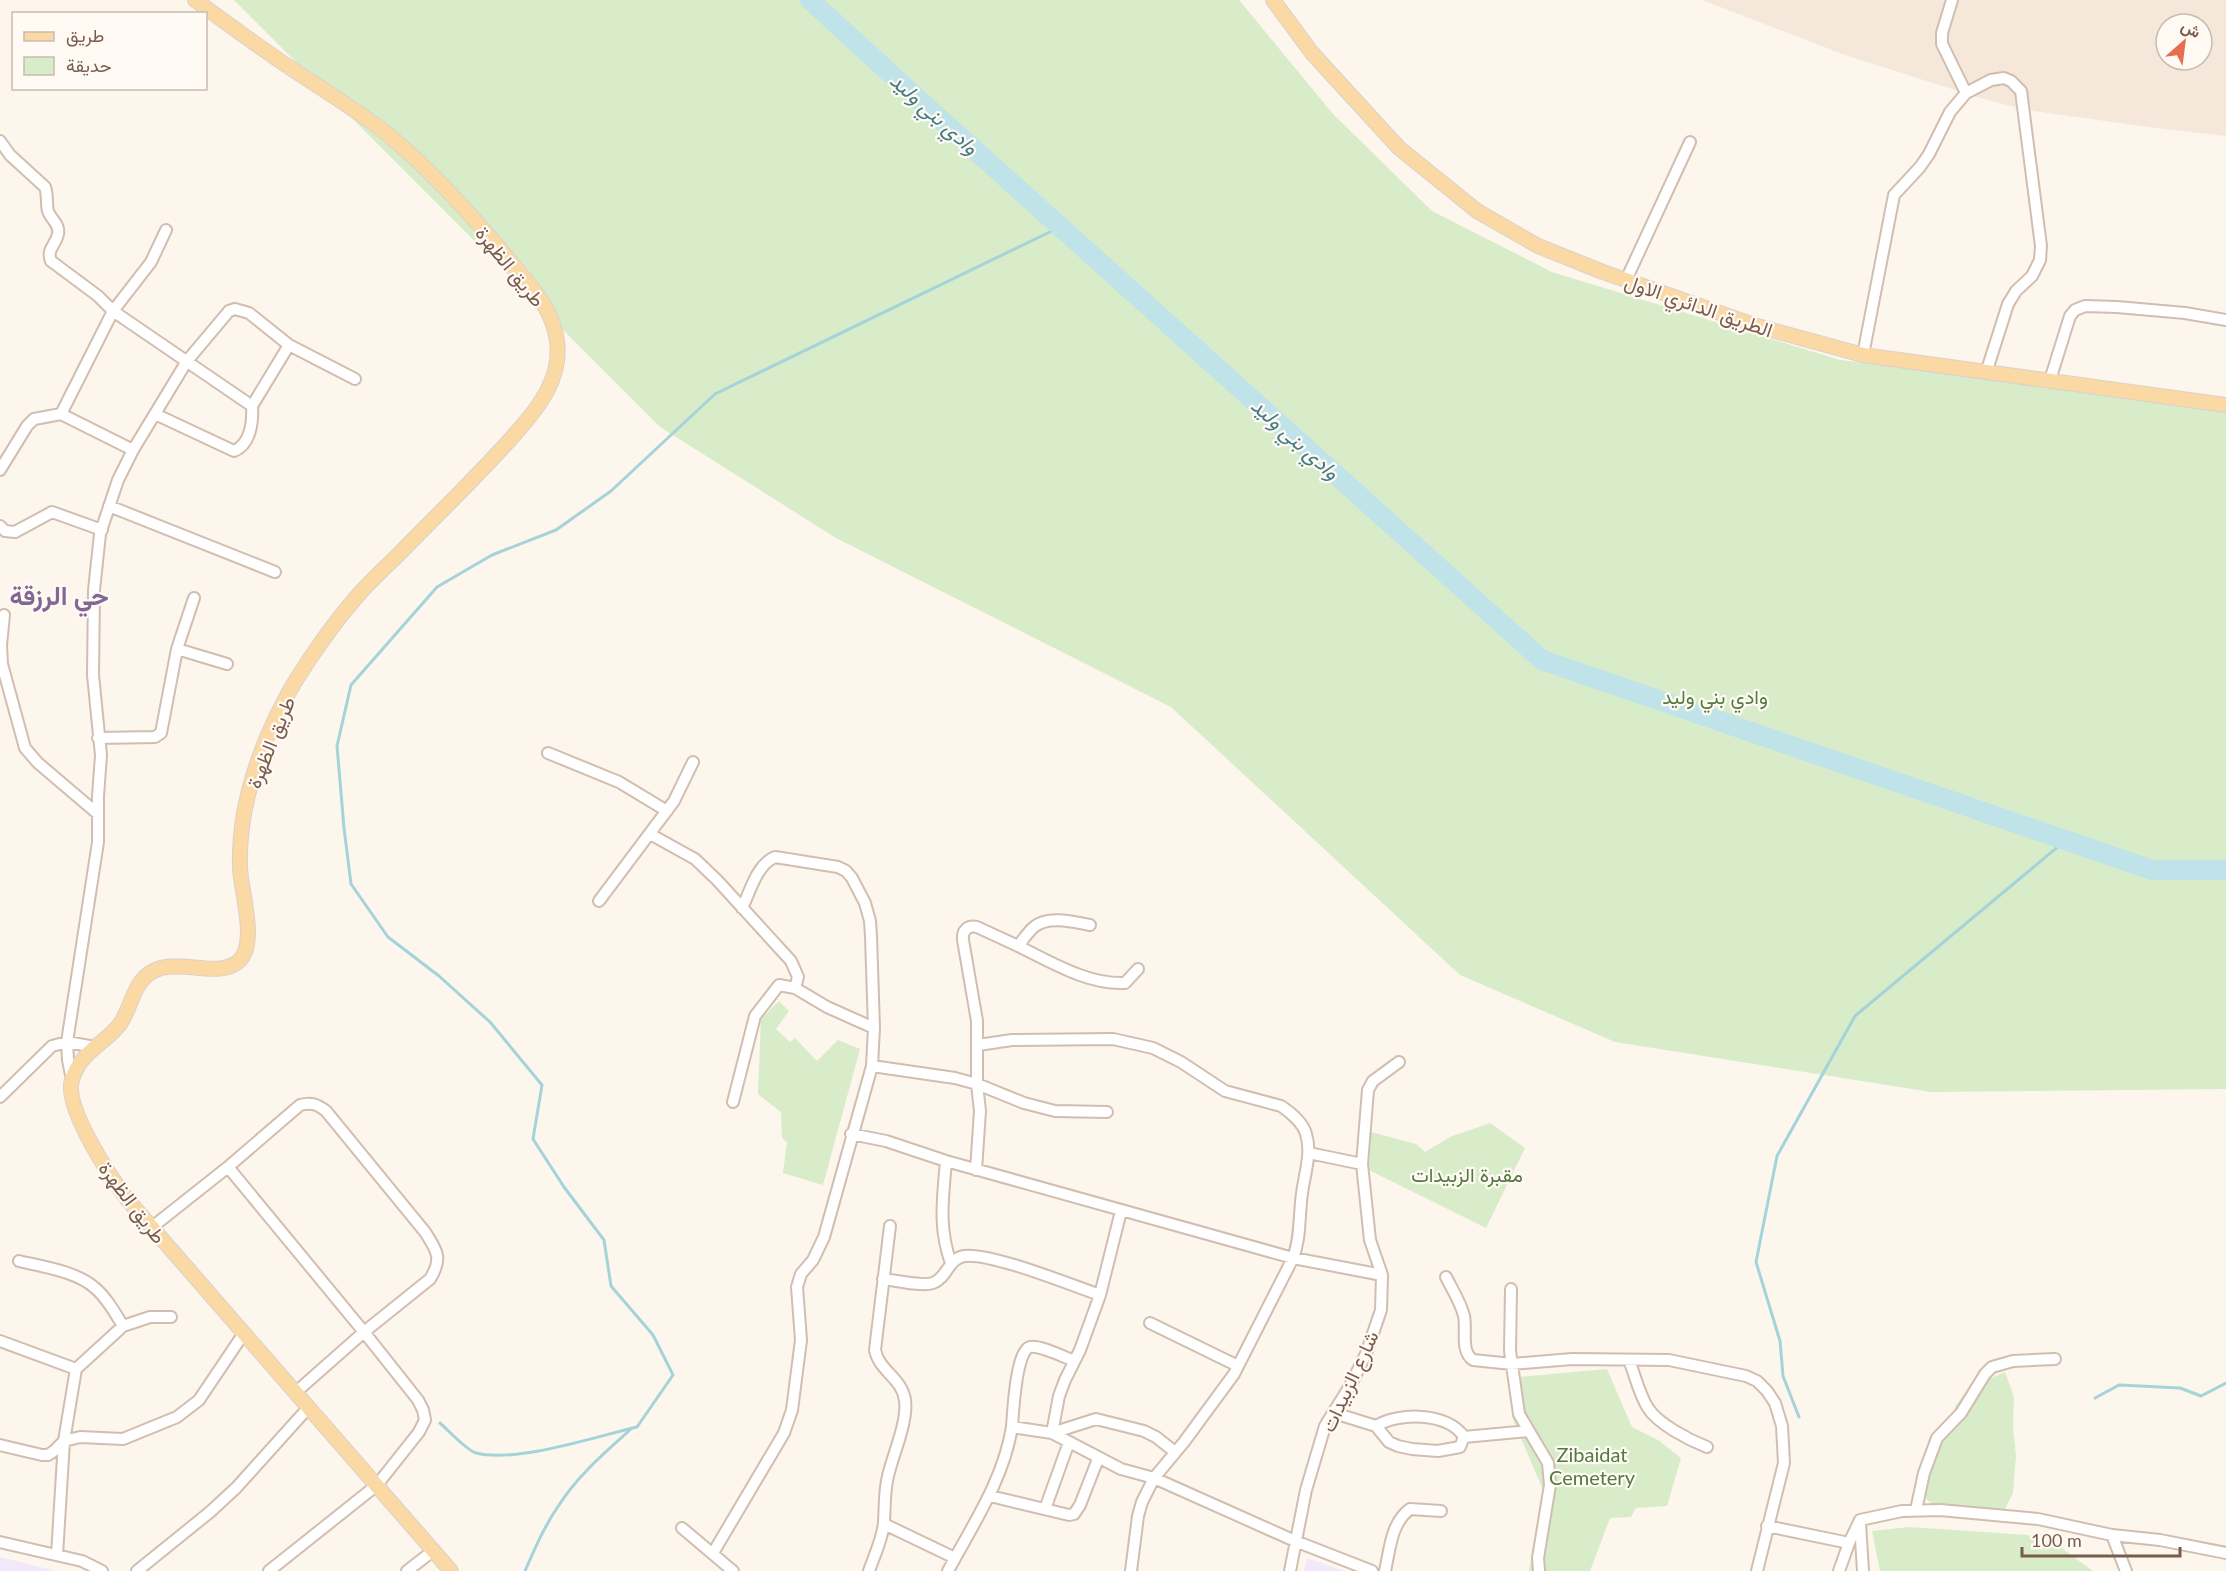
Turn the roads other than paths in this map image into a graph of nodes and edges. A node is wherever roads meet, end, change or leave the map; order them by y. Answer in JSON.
{"nodes":[{"id":1,"x":195,"y":0,"type":"edge"},
{"id":2,"x":1272,"y":0,"type":"edge"},
{"id":3,"x":1952,"y":0,"type":"edge"},
{"id":4,"x":1966,"y":93,"type":"junction"},
{"id":5,"x":0,"y":141,"type":"edge"},
{"id":6,"x":1690,"y":142,"type":"dead end"},
{"id":7,"x":166,"y":230,"type":"dead end"},
{"id":8,"x":1626,"y":280,"type":"junction"},
{"id":9,"x":113,"y":311,"type":"junction"},
{"id":10,"x":2226,"y":320,"type":"edge"},
{"id":11,"x":289,"y":345,"type":"junction"},
{"id":12,"x":1863,"y":355,"type":"junction"},
{"id":13,"x":187,"y":361,"type":"junction"},
{"id":14,"x":1986,"y":373,"type":"junction"},
{"id":15,"x":355,"y":379,"type":"dead end"},
{"id":16,"x":2050,"y":380,"type":"junction"},
{"id":17,"x":252,"y":405,"type":"junction"},
{"id":18,"x":2226,"y":405,"type":"edge"},
{"id":19,"x":61,"y":414,"type":"junction"},
{"id":20,"x":155,"y":414,"type":"junction"},
{"id":21,"x":133,"y":450,"type":"junction"},
{"id":22,"x":0,"y":470,"type":"edge"},
{"id":23,"x":108,"y":506,"type":"junction"},
{"id":24,"x":0,"y":526,"type":"edge"},
{"id":25,"x":102,"y":530,"type":"junction"},
{"id":26,"x":275,"y":572,"type":"dead end"},
{"id":27,"x":194,"y":598,"type":"dead end"},
{"id":28,"x":4,"y":615,"type":"dead end"},
{"id":29,"x":177,"y":649,"type":"junction"},
{"id":30,"x":227,"y":663,"type":"dead end"},
{"id":31,"x":98,"y":738,"type":"junction"},
{"id":32,"x":548,"y":753,"type":"dead end"},
{"id":33,"x":693,"y":762,"type":"dead end"},
{"id":34,"x":667,"y":811,"type":"junction"},
{"id":35,"x":98,"y":814,"type":"junction"},
{"id":36,"x":650,"y":834,"type":"junction"},
{"id":37,"x":599,"y":900,"type":"dead end"},
{"id":38,"x":742,"y":908,"type":"junction"},
{"id":39,"x":1090,"y":925,"type":"dead end"},
{"id":40,"x":1018,"y":945,"type":"junction"},
{"id":41,"x":1138,"y":969,"type":"dead end"},
{"id":42,"x":795,"y":988,"type":"junction"},
{"id":43,"x":874,"y":1028,"type":"junction"},
{"id":44,"x":67,"y":1042,"type":"junction"},
{"id":45,"x":978,"y":1045,"type":"junction"},
{"id":46,"x":95,"y":1047,"type":"junction"},
{"id":47,"x":1400,"y":1062,"type":"dead end"},
{"id":48,"x":872,"y":1065,"type":"junction"},
{"id":49,"x":72,"y":1080,"type":"junction"},
{"id":50,"x":977,"y":1084,"type":"junction"},
{"id":51,"x":0,"y":1097,"type":"edge"},
{"id":52,"x":734,"y":1102,"type":"dead end"},
{"id":53,"x":1107,"y":1112,"type":"dead end"},
{"id":54,"x":851,"y":1134,"type":"junction"},
{"id":55,"x":1309,"y":1153,"type":"junction"},
{"id":56,"x":946,"y":1161,"type":"junction"},
{"id":57,"x":1362,"y":1164,"type":"junction"},
{"id":58,"x":228,"y":1167,"type":"junction"},
{"id":59,"x":976,"y":1170,"type":"junction"},
{"id":60,"x":1122,"y":1211,"type":"junction"},
{"id":61,"x":890,"y":1226,"type":"dead end"},
{"id":62,"x":151,"y":1228,"type":"junction"},
{"id":63,"x":1293,"y":1258,"type":"junction"},
{"id":64,"x":19,"y":1261,"type":"dead end"},
{"id":65,"x":951,"y":1263,"type":"junction"},
{"id":66,"x":1382,"y":1275,"type":"junction"},
{"id":67,"x":1446,"y":1277,"type":"dead end"},
{"id":68,"x":883,"y":1279,"type":"junction"},
{"id":69,"x":1511,"y":1288,"type":"dead end"},
{"id":70,"x":1100,"y":1295,"type":"junction"},
{"id":71,"x":171,"y":1317,"type":"dead end"},
{"id":72,"x":1149,"y":1323,"type":"dead end"},
{"id":73,"x":123,"y":1326,"type":"junction"},
{"id":74,"x":364,"y":1332,"type":"junction"},
{"id":75,"x":244,"y":1334,"type":"junction"},
{"id":76,"x":0,"y":1341,"type":"edge"},
{"id":77,"x":2055,"y":1359,"type":"dead end"},
{"id":78,"x":1629,"y":1360,"type":"junction"},
{"id":79,"x":1074,"y":1361,"type":"junction"},
{"id":80,"x":1512,"y":1364,"type":"junction"},
{"id":81,"x":1238,"y":1366,"type":"junction"},
{"id":82,"x":76,"y":1369,"type":"junction"},
{"id":83,"x":296,"y":1392,"type":"junction"},
{"id":84,"x":308,"y":1408,"type":"junction"},
{"id":85,"x":1334,"y":1413,"type":"junction"},
{"id":86,"x":1376,"y":1426,"type":"junction"},
{"id":87,"x":1012,"y":1427,"type":"junction"},
{"id":88,"x":1528,"y":1431,"type":"junction"},
{"id":89,"x":1052,"y":1434,"type":"junction"},
{"id":90,"x":1464,"y":1437,"type":"junction"},
{"id":91,"x":64,"y":1441,"type":"junction"},
{"id":92,"x":1070,"y":1442,"type":"junction"},
{"id":93,"x":0,"y":1445,"type":"edge"},
{"id":94,"x":1707,"y":1447,"type":"dead end"},
{"id":95,"x":1175,"y":1452,"type":"junction"},
{"id":96,"x":1098,"y":1459,"type":"junction"},
{"id":97,"x":1154,"y":1478,"type":"junction"},
{"id":98,"x":377,"y":1485,"type":"junction"},
{"id":99,"x":990,"y":1496,"type":"junction"},
{"id":100,"x":1045,"y":1509,"type":"junction"},
{"id":101,"x":1916,"y":1510,"type":"junction"},
{"id":102,"x":1441,"y":1511,"type":"dead end"},
{"id":103,"x":1860,"y":1520,"type":"junction"},
{"id":104,"x":884,"y":1524,"type":"junction"},
{"id":105,"x":1767,"y":1526,"type":"junction"},
{"id":106,"x":682,"y":1528,"type":"dead end"},
{"id":107,"x":2112,"y":1535,"type":"junction"},
{"id":108,"x":1295,"y":1541,"type":"junction"},
{"id":109,"x":0,"y":1542,"type":"edge"},
{"id":110,"x":1849,"y":1543,"type":"junction"},
{"id":111,"x":434,"y":1550,"type":"junction"},
{"id":112,"x":713,"y":1553,"type":"junction"},
{"id":113,"x":2226,"y":1553,"type":"edge"},
{"id":114,"x":57,"y":1555,"type":"junction"},
{"id":115,"x":955,"y":1558,"type":"junction"},
{"id":116,"x":102,"y":1571,"type":"edge"},
{"id":117,"x":137,"y":1571,"type":"edge"},
{"id":118,"x":269,"y":1571,"type":"edge"},
{"id":119,"x":407,"y":1571,"type":"edge"},
{"id":120,"x":452,"y":1571,"type":"edge"},
{"id":121,"x":733,"y":1571,"type":"edge"},
{"id":122,"x":869,"y":1571,"type":"edge"},
{"id":123,"x":948,"y":1571,"type":"edge"},
{"id":124,"x":1131,"y":1571,"type":"edge"},
{"id":125,"x":1290,"y":1571,"type":"edge"},
{"id":126,"x":1371,"y":1571,"type":"edge"},
{"id":127,"x":1385,"y":1571,"type":"edge"},
{"id":128,"x":1539,"y":1571,"type":"edge"},
{"id":129,"x":1757,"y":1571,"type":"edge"},
{"id":130,"x":1839,"y":1571,"type":"edge"},
{"id":131,"x":1863,"y":1571,"type":"edge"},
{"id":132,"x":2126,"y":1571,"type":"edge"}],
"edges":[{"from":1,"to":46,"type":"main road","name":"طريق الظهرة"},
{"from":2,"to":8,"type":"main road","name":"الطريق الدائري الاول"},
{"from":3,"to":4,"type":"street"},
{"from":4,"to":12,"type":"street"},
{"from":4,"to":14,"type":"street"},
{"from":5,"to":9,"type":"street"},
{"from":6,"to":8,"type":"street"},
{"from":7,"to":9,"type":"street"},
{"from":8,"to":12,"type":"main road","name":"الطريق الدائري الاول"},
{"from":9,"to":13,"type":"street"},
{"from":9,"to":19,"type":"street"},
{"from":10,"to":16,"type":"street"},
{"from":11,"to":13,"type":"street"},
{"from":11,"to":15,"type":"street"},
{"from":11,"to":17,"type":"street"},
{"from":12,"to":14,"type":"main road","name":"الطريق الدائري الاول"},
{"from":13,"to":17,"type":"street"},
{"from":13,"to":20,"type":"street"},
{"from":14,"to":16,"type":"main road","name":"الطريق الدائري الاول"},
{"from":16,"to":18,"type":"main road","name":"الطريق الدائري الاول"},
{"from":17,"to":20,"type":"street"},
{"from":19,"to":21,"type":"street"},
{"from":19,"to":22,"type":"street"},
{"from":20,"to":21,"type":"street"},
{"from":21,"to":23,"type":"street"},
{"from":23,"to":25,"type":"street"},
{"from":23,"to":26,"type":"street"},
{"from":24,"to":25,"type":"street"},
{"from":25,"to":31,"type":"street"},
{"from":27,"to":29,"type":"street"},
{"from":28,"to":35,"type":"street"},
{"from":29,"to":30,"type":"street"},
{"from":29,"to":31,"type":"street"},
{"from":31,"to":35,"type":"street"},
{"from":32,"to":34,"type":"street"},
{"from":33,"to":34,"type":"street"},
{"from":34,"to":36,"type":"street"},
{"from":35,"to":44,"type":"street"},
{"from":36,"to":37,"type":"street"},
{"from":36,"to":38,"type":"street"},
{"from":38,"to":42,"type":"street"},
{"from":38,"to":43,"type":"street"},
{"from":39,"to":40,"type":"street"},
{"from":40,"to":41,"type":"street"},
{"from":40,"to":45,"type":"street"},
{"from":42,"to":43,"type":"street"},
{"from":42,"to":52,"type":"street"},
{"from":43,"to":48,"type":"street"},
{"from":44,"to":46,"type":"street"},
{"from":44,"to":49,"type":"street"},
{"from":44,"to":51,"type":"street"},
{"from":45,"to":50,"type":"street"},
{"from":45,"to":55,"type":"street"},
{"from":46,"to":49,"type":"main road","name":"طريق الظهرة"},
{"from":47,"to":57,"type":"street","name":"شارع الزبيدات"},
{"from":48,"to":50,"type":"street"},
{"from":48,"to":54,"type":"street"},
{"from":49,"to":62,"type":"main road","name":"طريق الظهرة"},
{"from":50,"to":53,"type":"street"},
{"from":50,"to":59,"type":"street"},
{"from":54,"to":56,"type":"street"},
{"from":54,"to":112,"type":"street"},
{"from":55,"to":57,"type":"street"},
{"from":55,"to":63,"type":"street"},
{"from":56,"to":59,"type":"street"},
{"from":56,"to":65,"type":"street"},
{"from":57,"to":66,"type":"street","name":"شارع الزبيدات"},
{"from":58,"to":62,"type":"street"},
{"from":58,"to":74,"type":"street"},
{"from":58,"to":74,"type":"street"},
{"from":59,"to":60,"type":"street"},
{"from":60,"to":63,"type":"street"},
{"from":60,"to":70,"type":"street"},
{"from":61,"to":68,"type":"street"},
{"from":62,"to":75,"type":"main road","name":"طريق الظهرة"},
{"from":63,"to":66,"type":"street"},
{"from":63,"to":81,"type":"street"},
{"from":64,"to":73,"type":"street"},
{"from":65,"to":68,"type":"street"},
{"from":65,"to":70,"type":"street"},
{"from":66,"to":85,"type":"street","name":"شارع الزبيدات"},
{"from":67,"to":80,"type":"street"},
{"from":68,"to":104,"type":"street"},
{"from":69,"to":80,"type":"street"},
{"from":70,"to":79,"type":"street"},
{"from":71,"to":73,"type":"street"},
{"from":72,"to":81,"type":"street"},
{"from":73,"to":82,"type":"street"},
{"from":74,"to":83,"type":"street"},
{"from":74,"to":98,"type":"street"},
{"from":75,"to":83,"type":"main road","name":"طريق الظهرة"},
{"from":75,"to":91,"type":"street"},
{"from":76,"to":82,"type":"street"},
{"from":77,"to":101,"type":"street"},
{"from":78,"to":80,"type":"street"},
{"from":78,"to":94,"type":"street"},
{"from":78,"to":105,"type":"street"},
{"from":79,"to":87,"type":"street"},
{"from":79,"to":89,"type":"street"},
{"from":80,"to":88,"type":"street"},
{"from":81,"to":95,"type":"street"},
{"from":82,"to":91,"type":"street"},
{"from":83,"to":84,"type":"main road","name":"طريق الظهرة"},
{"from":84,"to":98,"type":"main road","name":"طريق الظهرة"},
{"from":84,"to":117,"type":"street"},
{"from":85,"to":86,"type":"street"},
{"from":85,"to":108,"type":"street","name":"شارع الزبيدات"},
{"from":86,"to":90,"type":"street"},
{"from":86,"to":90,"type":"street"},
{"from":87,"to":89,"type":"street"},
{"from":87,"to":99,"type":"street"},
{"from":88,"to":90,"type":"street"},
{"from":88,"to":128,"type":"street"},
{"from":89,"to":92,"type":"street"},
{"from":89,"to":95,"type":"street"},
{"from":91,"to":93,"type":"street"},
{"from":91,"to":114,"type":"street"},
{"from":92,"to":96,"type":"street"},
{"from":92,"to":100,"type":"street"},
{"from":95,"to":97,"type":"street"},
{"from":96,"to":97,"type":"street"},
{"from":96,"to":100,"type":"street"},
{"from":97,"to":108,"type":"street"},
{"from":97,"to":124,"type":"street"},
{"from":98,"to":111,"type":"main road","name":"طريق الظهرة"},
{"from":98,"to":118,"type":"street"},
{"from":99,"to":100,"type":"street"},
{"from":99,"to":115,"type":"street"},
{"from":101,"to":103,"type":"street"},
{"from":101,"to":107,"type":"street"},
{"from":102,"to":127,"type":"street"},
{"from":103,"to":110,"type":"street"},
{"from":103,"to":131,"type":"street"},
{"from":104,"to":115,"type":"street"},
{"from":104,"to":122,"type":"street"},
{"from":105,"to":110,"type":"street"},
{"from":105,"to":129,"type":"street"},
{"from":106,"to":112,"type":"street"},
{"from":107,"to":113,"type":"street"},
{"from":107,"to":132,"type":"street"},
{"from":108,"to":125,"type":"street","name":"شارع الزبيدات"},
{"from":108,"to":126,"type":"street"},
{"from":109,"to":114,"type":"street"},
{"from":110,"to":130,"type":"street"},
{"from":111,"to":119,"type":"street"},
{"from":111,"to":120,"type":"main road","name":"طريق الظهرة"},
{"from":112,"to":121,"type":"street"},
{"from":114,"to":116,"type":"street"},
{"from":115,"to":123,"type":"street"}]}
